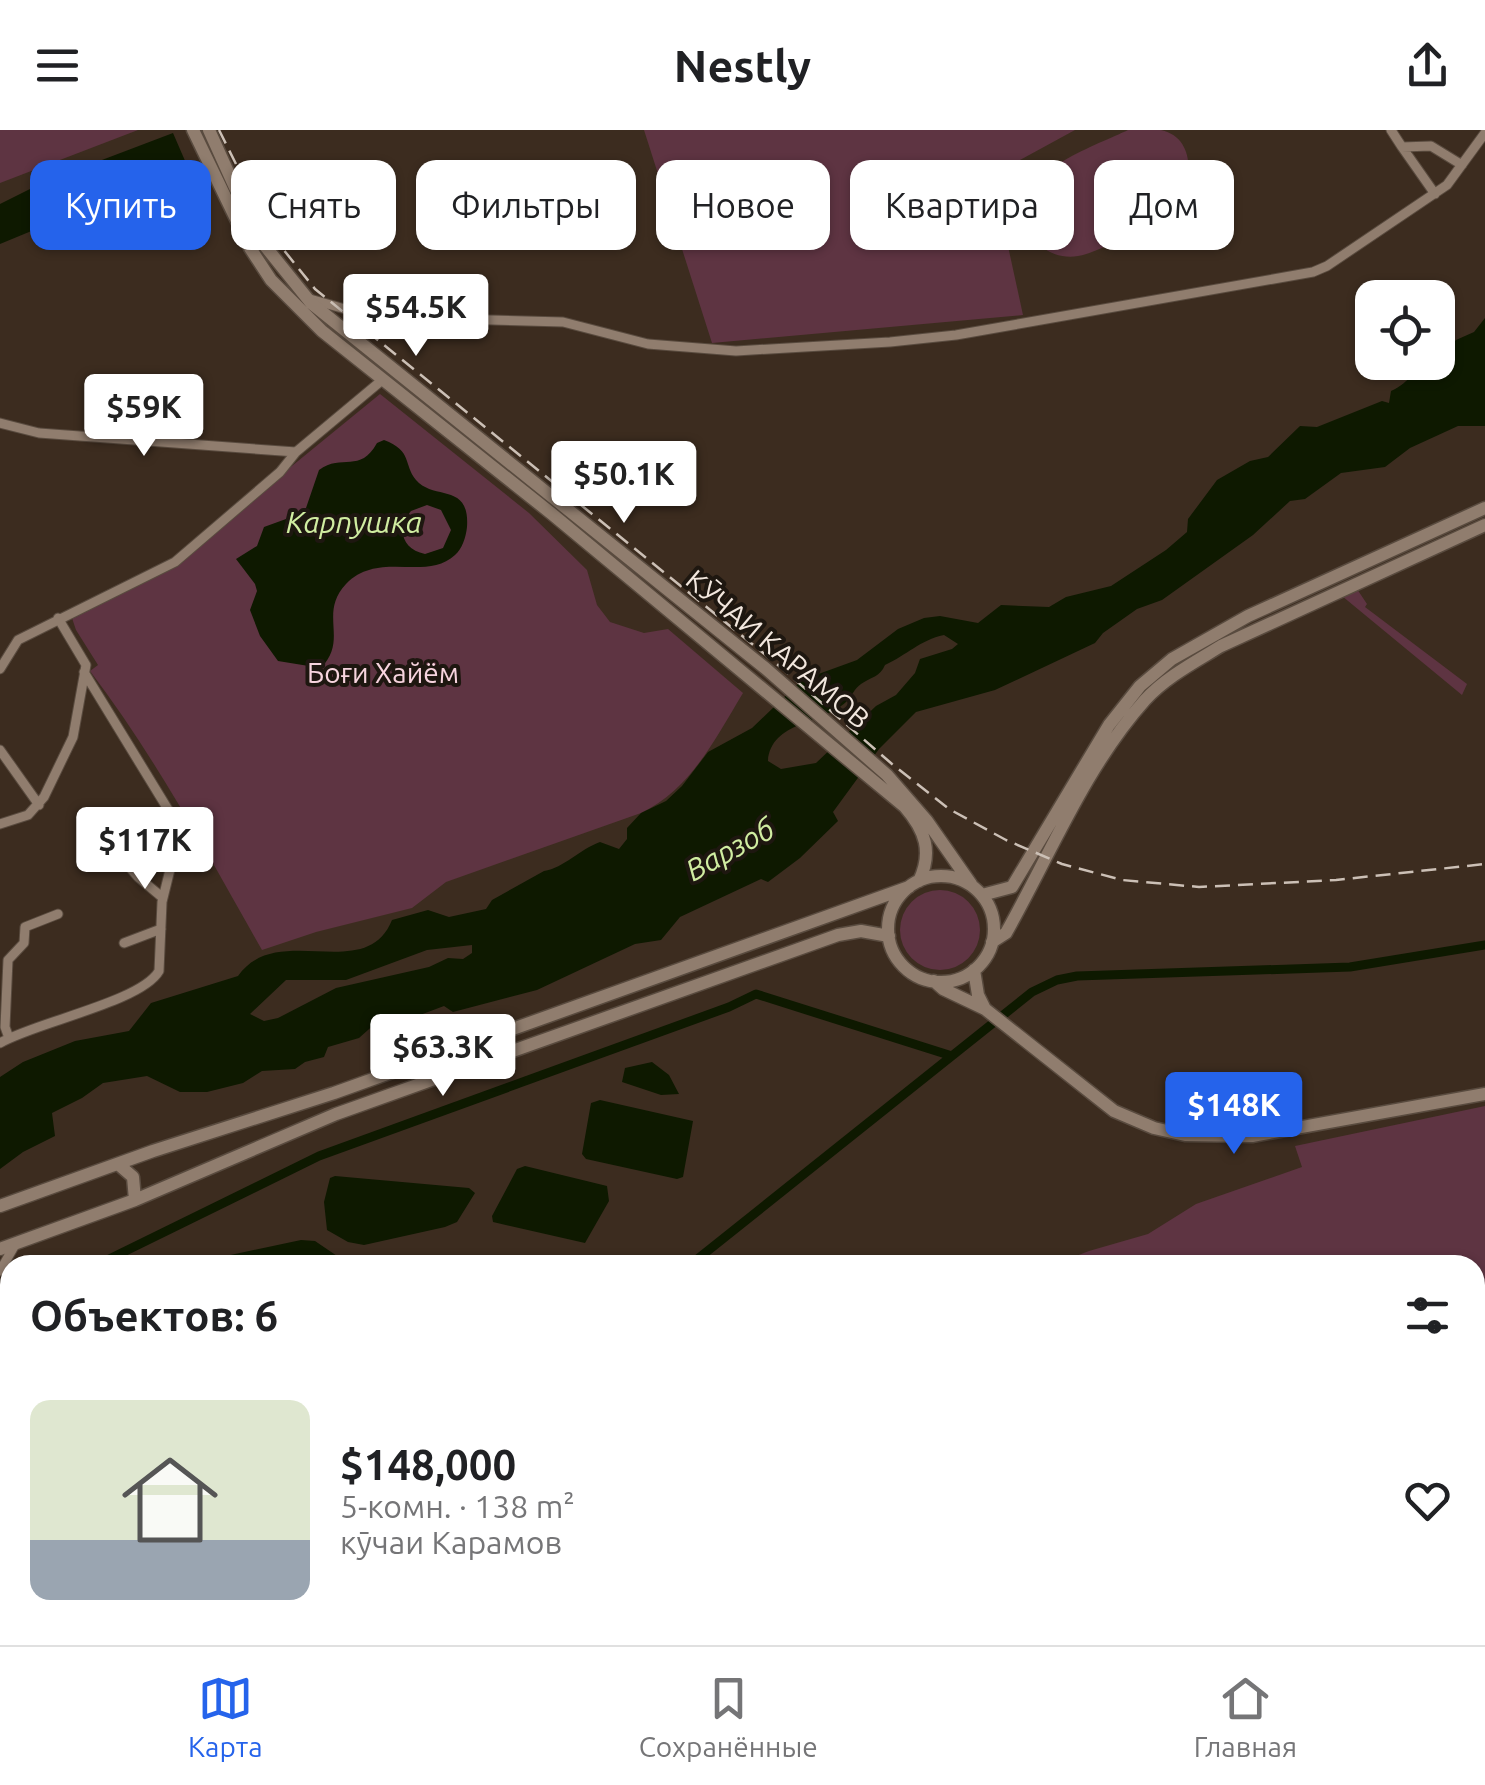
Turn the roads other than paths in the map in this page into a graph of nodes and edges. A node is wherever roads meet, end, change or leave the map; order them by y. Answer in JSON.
{"nodes":[{"id":1,"x":193,"y":130,"type":"edge"},
{"id":2,"x":209,"y":130,"type":"edge"},
{"id":3,"x":1391,"y":130,"type":"edge"},
{"id":4,"x":1485,"y":138,"type":"edge"},
{"id":5,"x":1402,"y":147,"type":"junction"},
{"id":6,"x":1462,"y":164,"type":"junction"},
{"id":7,"x":220,"y":174,"type":"junction"},
{"id":8,"x":1435,"y":194,"type":"junction"},
{"id":9,"x":307,"y":298,"type":"junction"},
{"id":10,"x":360,"y":312,"type":"junction"},
{"id":11,"x":350,"y":335,"type":"junction"},
{"id":12,"x":381,"y":380,"type":"junction"},
{"id":13,"x":455,"y":418,"type":"junction"},
{"id":14,"x":0,"y":423,"type":"edge"},
{"id":15,"x":445,"y":430,"type":"junction"},
{"id":16,"x":296,"y":452,"type":"junction"},
{"id":17,"x":1485,"y":508,"type":"edge"},
{"id":18,"x":1485,"y":526,"type":"edge"},
{"id":19,"x":1248,"y":616,"type":"junction"},
{"id":20,"x":58,"y":618,"type":"junction"},
{"id":21,"x":1254,"y":631,"type":"junction"},
{"id":22,"x":0,"y":669,"type":"edge"},
{"id":23,"x":84,"y":672,"type":"junction"},
{"id":24,"x":0,"y":750,"type":"edge"},
{"id":25,"x":882,"y":780,"type":"junction"},
{"id":26,"x":39,"y":805,"type":"junction"},
{"id":27,"x":94,"y":815,"type":"dead end"},
{"id":28,"x":0,"y":824,"type":"edge"},
{"id":29,"x":914,"y":884,"type":"junction"},
{"id":30,"x":970,"y":884,"type":"junction"},
{"id":31,"x":982,"y":895,"type":"junction"},
{"id":32,"x":163,"y":898,"type":"junction"},
{"id":33,"x":58,"y":914,"type":"dead end"},
{"id":34,"x":161,"y":929,"type":"junction"},
{"id":35,"x":889,"y":936,"type":"junction"},
{"id":36,"x":992,"y":942,"type":"junction"},
{"id":37,"x":124,"y":943,"type":"dead end"},
{"id":38,"x":974,"y":970,"type":"junction"},
{"id":39,"x":934,"y":981,"type":"junction"},
{"id":40,"x":985,"y":1009,"type":"junction"},
{"id":41,"x":2,"y":1028,"type":"edge"},
{"id":42,"x":4,"y":1040,"type":"edge"},
{"id":43,"x":1485,"y":1094,"type":"edge"},
{"id":44,"x":118,"y":1164,"type":"junction"},
{"id":45,"x":135,"y":1200,"type":"junction"},
{"id":46,"x":0,"y":1206,"type":"edge"},
{"id":47,"x":16,"y":1243,"type":"junction"},
{"id":48,"x":0,"y":1249,"type":"edge"},
{"id":49,"x":9,"y":1255,"type":"edge"}],
"edges":[{"from":1,"to":7,"type":"main road","name":"КӮЧАИ КАРАМОВ"},
{"from":2,"to":7,"type":"main road","name":"КӮЧАИ КАРАМОВ"},
{"from":3,"to":5,"type":"street"},
{"from":4,"to":6,"type":"street"},
{"from":5,"to":6,"type":"street"},
{"from":5,"to":8,"type":"street"},
{"from":6,"to":8,"type":"street"},
{"from":7,"to":9,"type":"main road","name":"КӮЧАИ КАРАМОВ"},
{"from":7,"to":12,"type":"main road","name":"КӮЧАИ КАРАМОВ"},
{"from":8,"to":10,"type":"street"},
{"from":9,"to":10,"type":"street"},
{"from":9,"to":11,"type":"main road","name":"КӮЧАИ КАРАМОВ"},
{"from":10,"to":11,"type":"street"},
{"from":11,"to":13,"type":"main road","name":"КӮЧАИ КАРАМОВ"},
{"from":12,"to":15,"type":"main road","name":"КӮЧАИ КАРАМОВ"},
{"from":12,"to":16,"type":"street"},
{"from":13,"to":15,"type":"main road"},
{"from":13,"to":25,"type":"main road","name":"КӮЧАИ КАРАМОВ"},
{"from":14,"to":16,"type":"street"},
{"from":15,"to":25,"type":"main road","name":"КӮЧАИ КАРАМОВ"},
{"from":16,"to":20,"type":"street"},
{"from":17,"to":19,"type":"main road"},
{"from":18,"to":21,"type":"main road"},
{"from":19,"to":21,"type":"main road"},
{"from":19,"to":31,"type":"main road"},
{"from":20,"to":22,"type":"street"},
{"from":20,"to":23,"type":"street"},
{"from":21,"to":36,"type":"main road"},
{"from":23,"to":26,"type":"street"},
{"from":23,"to":32,"type":"street"},
{"from":24,"to":26,"type":"street"},
{"from":25,"to":29,"type":"main road","name":"КӮЧАИ КАРАМОВ"},
{"from":25,"to":30,"type":"main road","name":"КӮЧАИ КАРАМОВ"},
{"from":26,"to":28,"type":"street"},
{"from":27,"to":32,"type":"street"},
{"from":29,"to":30,"type":"main road"},
{"from":29,"to":35,"type":"main road"},
{"from":29,"to":44,"type":"main road"},
{"from":30,"to":31,"type":"main road"},
{"from":31,"to":36,"type":"main road"},
{"from":32,"to":34,"type":"street"},
{"from":33,"to":41,"type":"street"},
{"from":34,"to":37,"type":"street"},
{"from":34,"to":42,"type":"street"},
{"from":35,"to":39,"type":"main road"},
{"from":35,"to":45,"type":"main road"},
{"from":36,"to":38,"type":"main road"},
{"from":38,"to":39,"type":"main road"},
{"from":38,"to":40,"type":"main road"},
{"from":39,"to":40,"type":"main road"},
{"from":40,"to":43,"type":"main road"},
{"from":41,"to":42,"type":"street"},
{"from":44,"to":45,"type":"main road"},
{"from":44,"to":46,"type":"main road"},
{"from":45,"to":47,"type":"main road"},
{"from":47,"to":48,"type":"main road"},
{"from":47,"to":49,"type":"street"}]}
